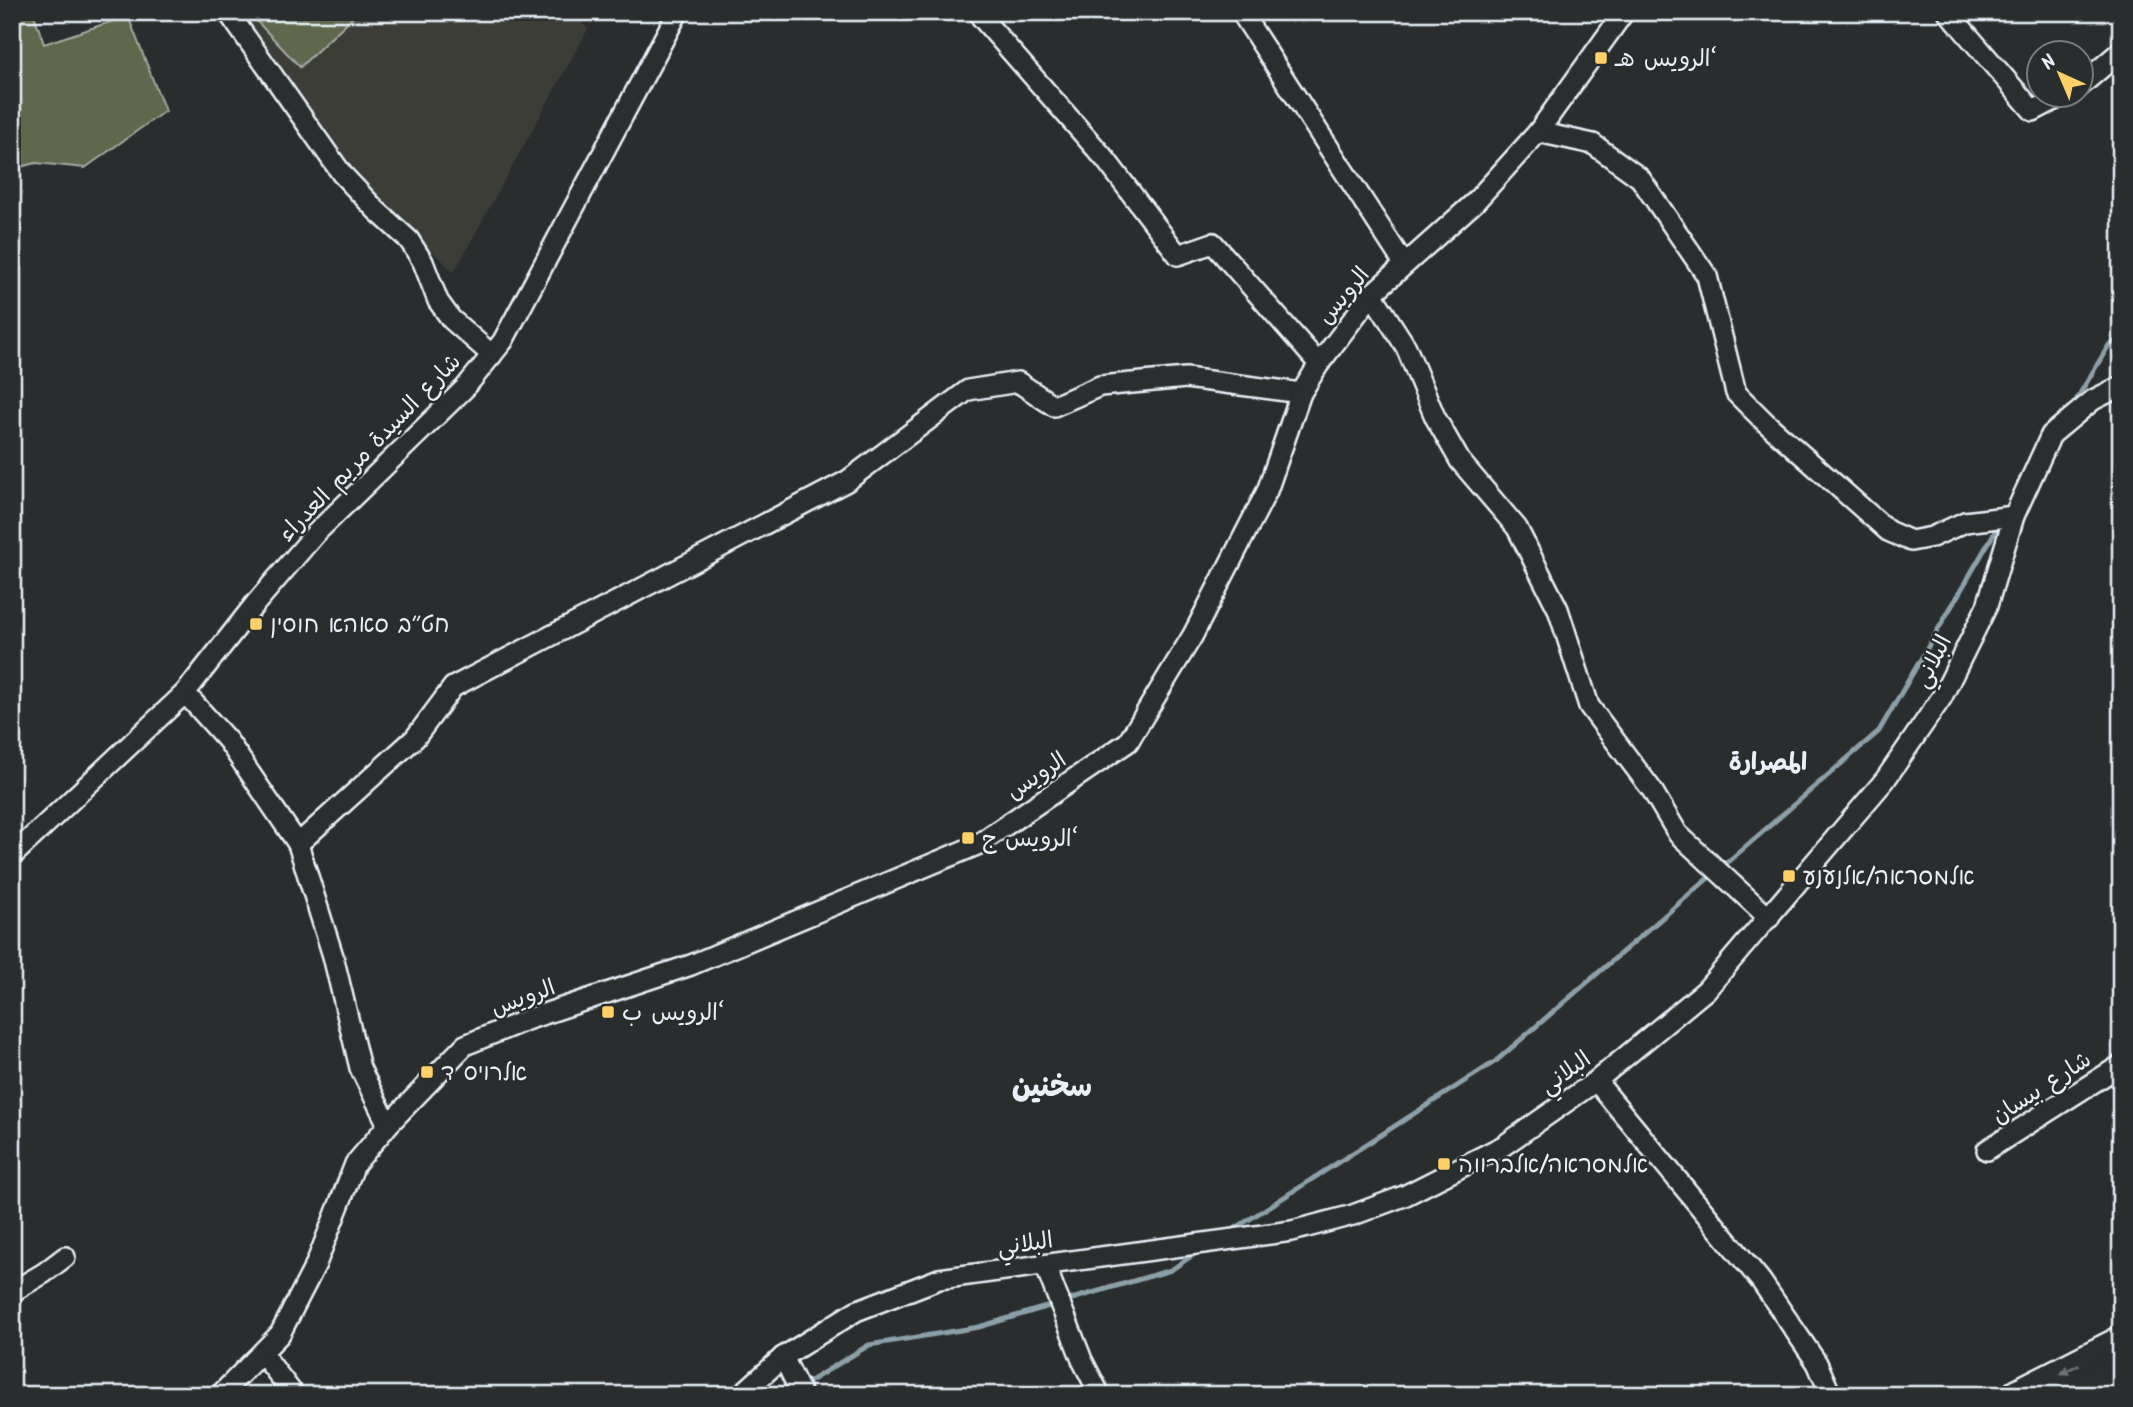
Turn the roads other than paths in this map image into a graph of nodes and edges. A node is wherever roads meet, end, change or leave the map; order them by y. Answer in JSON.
{"nodes":[{"id":1,"x":228,"y":12,"type":"edge"},
{"id":2,"x":678,"y":12,"type":"edge"},
{"id":3,"x":1241,"y":12,"type":"edge"},
{"id":4,"x":1624,"y":12,"type":"edge"},
{"id":5,"x":1948,"y":12,"type":"edge"},
{"id":6,"x":981,"y":17,"type":"dead end"},
{"id":7,"x":2121,"y":51,"type":"edge"},
{"id":8,"x":2094,"y":75,"type":"edge"},
{"id":9,"x":2024,"y":101,"type":"edge"},
{"id":10,"x":1538,"y":132,"type":"junction"},
{"id":11,"x":1404,"y":264,"type":"junction"},
{"id":12,"x":1372,"y":294,"type":"junction"},
{"id":13,"x":492,"y":355,"type":"junction"},
{"id":14,"x":1319,"y":364,"type":"junction"},
{"id":15,"x":2121,"y":386,"type":"edge"},
{"id":16,"x":1301,"y":393,"type":"junction"},
{"id":17,"x":2014,"y":516,"type":"junction"},
{"id":18,"x":185,"y":693,"type":"junction"},
{"id":19,"x":298,"y":844,"type":"junction"},
{"id":20,"x":12,"y":856,"type":"edge"},
{"id":21,"x":1769,"y":918,"type":"junction"},
{"id":22,"x":2121,"y":1065,"type":"edge"},
{"id":23,"x":1596,"y":1081,"type":"junction"},
{"id":24,"x":388,"y":1125,"type":"junction"},
{"id":25,"x":1987,"y":1150,"type":"dead end"},
{"id":26,"x":65,"y":1257,"type":"dead end"},
{"id":27,"x":1045,"y":1265,"type":"junction"},
{"id":28,"x":12,"y":1292,"type":"edge"},
{"id":29,"x":2121,"y":1343,"type":"edge"},
{"id":30,"x":262,"y":1353,"type":"junction"},
{"id":31,"x":783,"y":1357,"type":"junction"},
{"id":32,"x":2121,"y":1369,"type":"edge"},
{"id":33,"x":2121,"y":1388,"type":"edge"},
{"id":34,"x":220,"y":1395,"type":"edge"},
{"id":35,"x":294,"y":1395,"type":"edge"},
{"id":36,"x":741,"y":1395,"type":"edge"},
{"id":37,"x":803,"y":1395,"type":"edge"},
{"id":38,"x":1100,"y":1395,"type":"edge"},
{"id":39,"x":1831,"y":1395,"type":"edge"},
{"id":40,"x":2018,"y":1395,"type":"edge"},
{"id":41,"x":2071,"y":1395,"type":"edge"},
{"id":42,"x":2112,"y":1395,"type":"edge"}],
"edges":[{"from":1,"to":13,"type":"street"},
{"from":2,"to":13,"type":"street","name":"شارع السيدة مريم العدراء"},
{"from":3,"to":11,"type":"street"},
{"from":4,"to":10,"type":"street","name":"الرويس"},
{"from":5,"to":9,"type":"street"},
{"from":6,"to":14,"type":"street"},
{"from":7,"to":8,"type":"street"},
{"from":10,"to":11,"type":"street","name":"الرويس"},
{"from":10,"to":17,"type":"street"},
{"from":11,"to":12,"type":"street","name":"الرويس"},
{"from":12,"to":14,"type":"street","name":"الرويس"},
{"from":12,"to":21,"type":"street"},
{"from":13,"to":18,"type":"street","name":"شارع السيدة مريم العدراء"},
{"from":14,"to":16,"type":"street","name":"الرويس"},
{"from":15,"to":17,"type":"street","name":"البلاني"},
{"from":16,"to":19,"type":"street"},
{"from":16,"to":24,"type":"street","name":"الرويس"},
{"from":17,"to":21,"type":"street","name":"البلاني"},
{"from":18,"to":19,"type":"street"},
{"from":18,"to":20,"type":"street","name":"شارع السيدة مريم العدراء"},
{"from":19,"to":24,"type":"street"},
{"from":21,"to":23,"type":"street","name":"البلاني"},
{"from":22,"to":25,"type":"street","name":"شارع بيسان"},
{"from":23,"to":27,"type":"street","name":"البلاني"},
{"from":23,"to":39,"type":"street"},
{"from":24,"to":30,"type":"street","name":"الرويس"},
{"from":26,"to":28,"type":"street"},
{"from":27,"to":31,"type":"street","name":"البلاني"},
{"from":27,"to":38,"type":"street"},
{"from":29,"to":40,"type":"main road","one_way":true},
{"from":30,"to":34,"type":"street","name":"الرويس"},
{"from":30,"to":35,"type":"street"},
{"from":31,"to":36,"type":"street","name":"البلاني"},
{"from":31,"to":37,"type":"street"},
{"from":32,"to":41,"type":"main road"},
{"from":33,"to":42,"type":"lane"}]}
